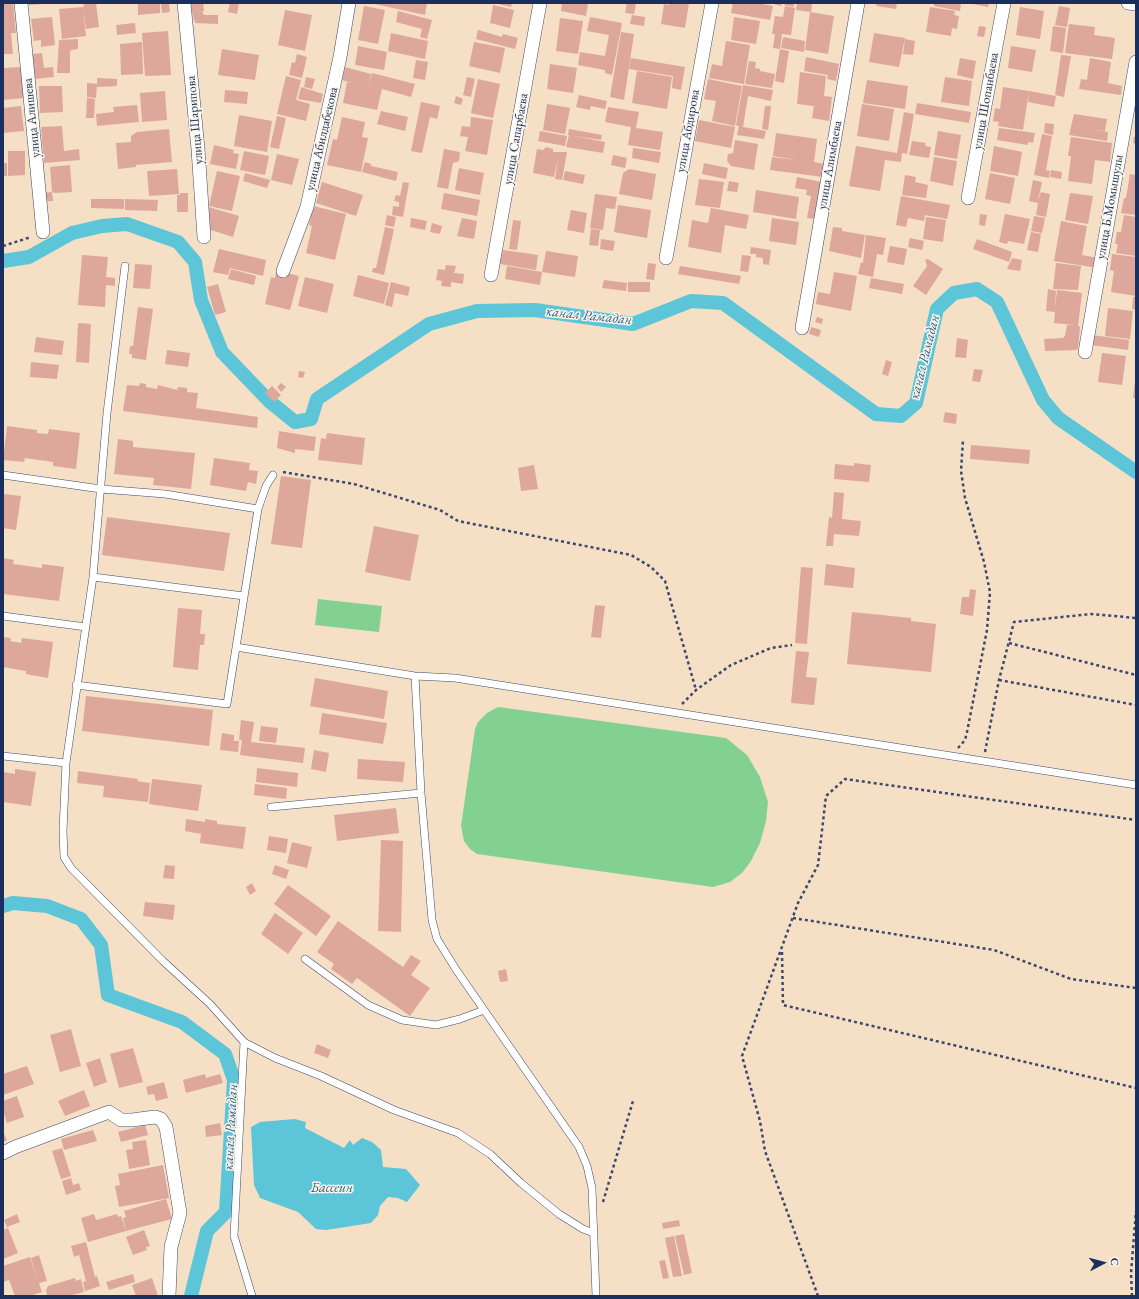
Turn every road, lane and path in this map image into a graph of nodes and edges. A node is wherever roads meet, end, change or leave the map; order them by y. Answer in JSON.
{"nodes":[{"id":1,"x":21,"y":3,"type":"edge"},
{"id":2,"x":184,"y":3,"type":"edge"},
{"id":3,"x":349,"y":3,"type":"edge"},
{"id":4,"x":540,"y":3,"type":"edge"},
{"id":5,"x":712,"y":3,"type":"edge"},
{"id":6,"x":858,"y":3,"type":"edge"},
{"id":7,"x":1004,"y":3,"type":"edge"},
{"id":8,"x":1128,"y":3,"type":"edge"},
{"id":9,"x":1136,"y":4,"type":"edge"},
{"id":10,"x":1136,"y":62,"type":"edge"},
{"id":11,"x":968,"y":198,"type":"dead end"},
{"id":12,"x":43,"y":232,"type":"joint"},
{"id":13,"x":204,"y":237,"type":"dead end"},
{"id":14,"x":3,"y":246,"type":"edge"},
{"id":15,"x":666,"y":258,"type":"dead end"},
{"id":16,"x":125,"y":266,"type":"dead end"},
{"id":17,"x":283,"y":271,"type":"dead end"},
{"id":18,"x":491,"y":275,"type":"dead end"},
{"id":19,"x":802,"y":328,"type":"dead end"},
{"id":20,"x":1085,"y":352,"type":"dead end"},
{"id":21,"x":963,"y":440,"type":"dead end"},
{"id":22,"x":3,"y":475,"type":"edge"},
{"id":23,"x":273,"y":475,"type":"joint"},
{"id":24,"x":102,"y":489,"type":"junction"},
{"id":25,"x":258,"y":509,"type":"junction"},
{"id":26,"x":93,"y":577,"type":"junction"},
{"id":27,"x":244,"y":596,"type":"junction"},
{"id":28,"x":3,"y":616,"type":"edge"},
{"id":29,"x":1136,"y":618,"type":"edge"},
{"id":30,"x":86,"y":627,"type":"junction"},
{"id":31,"x":1009,"y":643,"type":"junction"},
{"id":32,"x":792,"y":645,"type":"dead end"},
{"id":33,"x":236,"y":647,"type":"junction"},
{"id":34,"x":1136,"y":675,"type":"edge"},
{"id":35,"x":415,"y":676,"type":"junction"},
{"id":36,"x":999,"y":680,"type":"junction"},
{"id":37,"x":76,"y":685,"type":"junction"},
{"id":38,"x":696,"y":690,"type":"junction"},
{"id":39,"x":1136,"y":705,"type":"edge"},
{"id":40,"x":674,"y":713,"type":"junction"},
{"id":41,"x":943,"y":754,"type":"junction"},
{"id":42,"x":3,"y":756,"type":"edge"},
{"id":43,"x":983,"y":761,"type":"junction"},
{"id":44,"x":66,"y":762,"type":"junction"},
{"id":45,"x":1136,"y":785,"type":"edge"},
{"id":46,"x":421,"y":793,"type":"junction"},
{"id":47,"x":271,"y":807,"type":"dead end"},
{"id":48,"x":1136,"y":820,"type":"edge"},
{"id":49,"x":793,"y":918,"type":"junction"},
{"id":50,"x":782,"y":950,"type":"junction"},
{"id":51,"x":305,"y":959,"type":"dead end"},
{"id":52,"x":1136,"y":988,"type":"edge"},
{"id":53,"x":484,"y":1010,"type":"junction"},
{"id":54,"x":244,"y":1042,"type":"junction"},
{"id":55,"x":1136,"y":1088,"type":"edge"},
{"id":56,"x":633,"y":1102,"type":"dead end"},
{"id":57,"x":3,"y":1153,"type":"edge"},
{"id":58,"x":603,"y":1204,"type":"dead end"},
{"id":59,"x":1136,"y":1212,"type":"edge"},
{"id":60,"x":594,"y":1233,"type":"junction"},
{"id":61,"x":170,"y":1296,"type":"edge"},
{"id":62,"x":252,"y":1296,"type":"edge"},
{"id":63,"x":596,"y":1296,"type":"edge"},
{"id":64,"x":818,"y":1296,"type":"edge"},
{"id":65,"x":1132,"y":1296,"type":"edge"}],
"edges":[{"from":1,"to":12,"type":"street","name":"улица Алишева"},
{"from":2,"to":13,"type":"street","name":"улица Шарипова"},
{"from":3,"to":17,"type":"street","name":"улица Абилдабекова"},
{"from":4,"to":18,"type":"street","name":"улица Сапарбаева"},
{"from":5,"to":15,"type":"street","name":"улица Абдирова"},
{"from":6,"to":19,"type":"street","name":"улица Алимбаева"},
{"from":7,"to":11,"type":"street","name":"улица Шопанбаева"},
{"from":8,"to":9,"type":"street"},
{"from":10,"to":20,"type":"street","name":"улица Б.Момышулы"},
{"from":12,"to":14,"type":"path"},
{"from":16,"to":24,"type":"lane"},
{"from":21,"to":41,"type":"path"},
{"from":22,"to":24,"type":"lane"},
{"from":23,"to":25,"type":"lane"},
{"from":23,"to":38,"type":"path"},
{"from":24,"to":25,"type":"lane"},
{"from":24,"to":26,"type":"lane"},
{"from":25,"to":27,"type":"lane"},
{"from":26,"to":27,"type":"lane"},
{"from":26,"to":30,"type":"lane"},
{"from":27,"to":33,"type":"lane"},
{"from":28,"to":30,"type":"lane"},
{"from":29,"to":31,"type":"path"},
{"from":30,"to":37,"type":"lane"},
{"from":31,"to":34,"type":"path"},
{"from":31,"to":36,"type":"path"},
{"from":32,"to":38,"type":"path"},
{"from":33,"to":35,"type":"lane"},
{"from":33,"to":37,"type":"lane"},
{"from":35,"to":40,"type":"lane"},
{"from":35,"to":46,"type":"lane"},
{"from":36,"to":39,"type":"path"},
{"from":36,"to":43,"type":"path"},
{"from":37,"to":44,"type":"lane"},
{"from":38,"to":40,"type":"path"},
{"from":40,"to":41,"type":"lane"},
{"from":41,"to":43,"type":"lane"},
{"from":42,"to":44,"type":"lane"},
{"from":43,"to":45,"type":"lane"},
{"from":44,"to":54,"type":"lane"},
{"from":46,"to":47,"type":"lane"},
{"from":46,"to":53,"type":"lane"},
{"from":48,"to":49,"type":"path"},
{"from":49,"to":50,"type":"path"},
{"from":49,"to":52,"type":"path"},
{"from":50,"to":55,"type":"path"},
{"from":50,"to":64,"type":"path"},
{"from":51,"to":53,"type":"lane"},
{"from":53,"to":60,"type":"lane"},
{"from":54,"to":60,"type":"lane"},
{"from":54,"to":62,"type":"lane"},
{"from":56,"to":58,"type":"path"},
{"from":57,"to":61,"type":"street"},
{"from":59,"to":65,"type":"path"},
{"from":60,"to":63,"type":"lane"}]}
